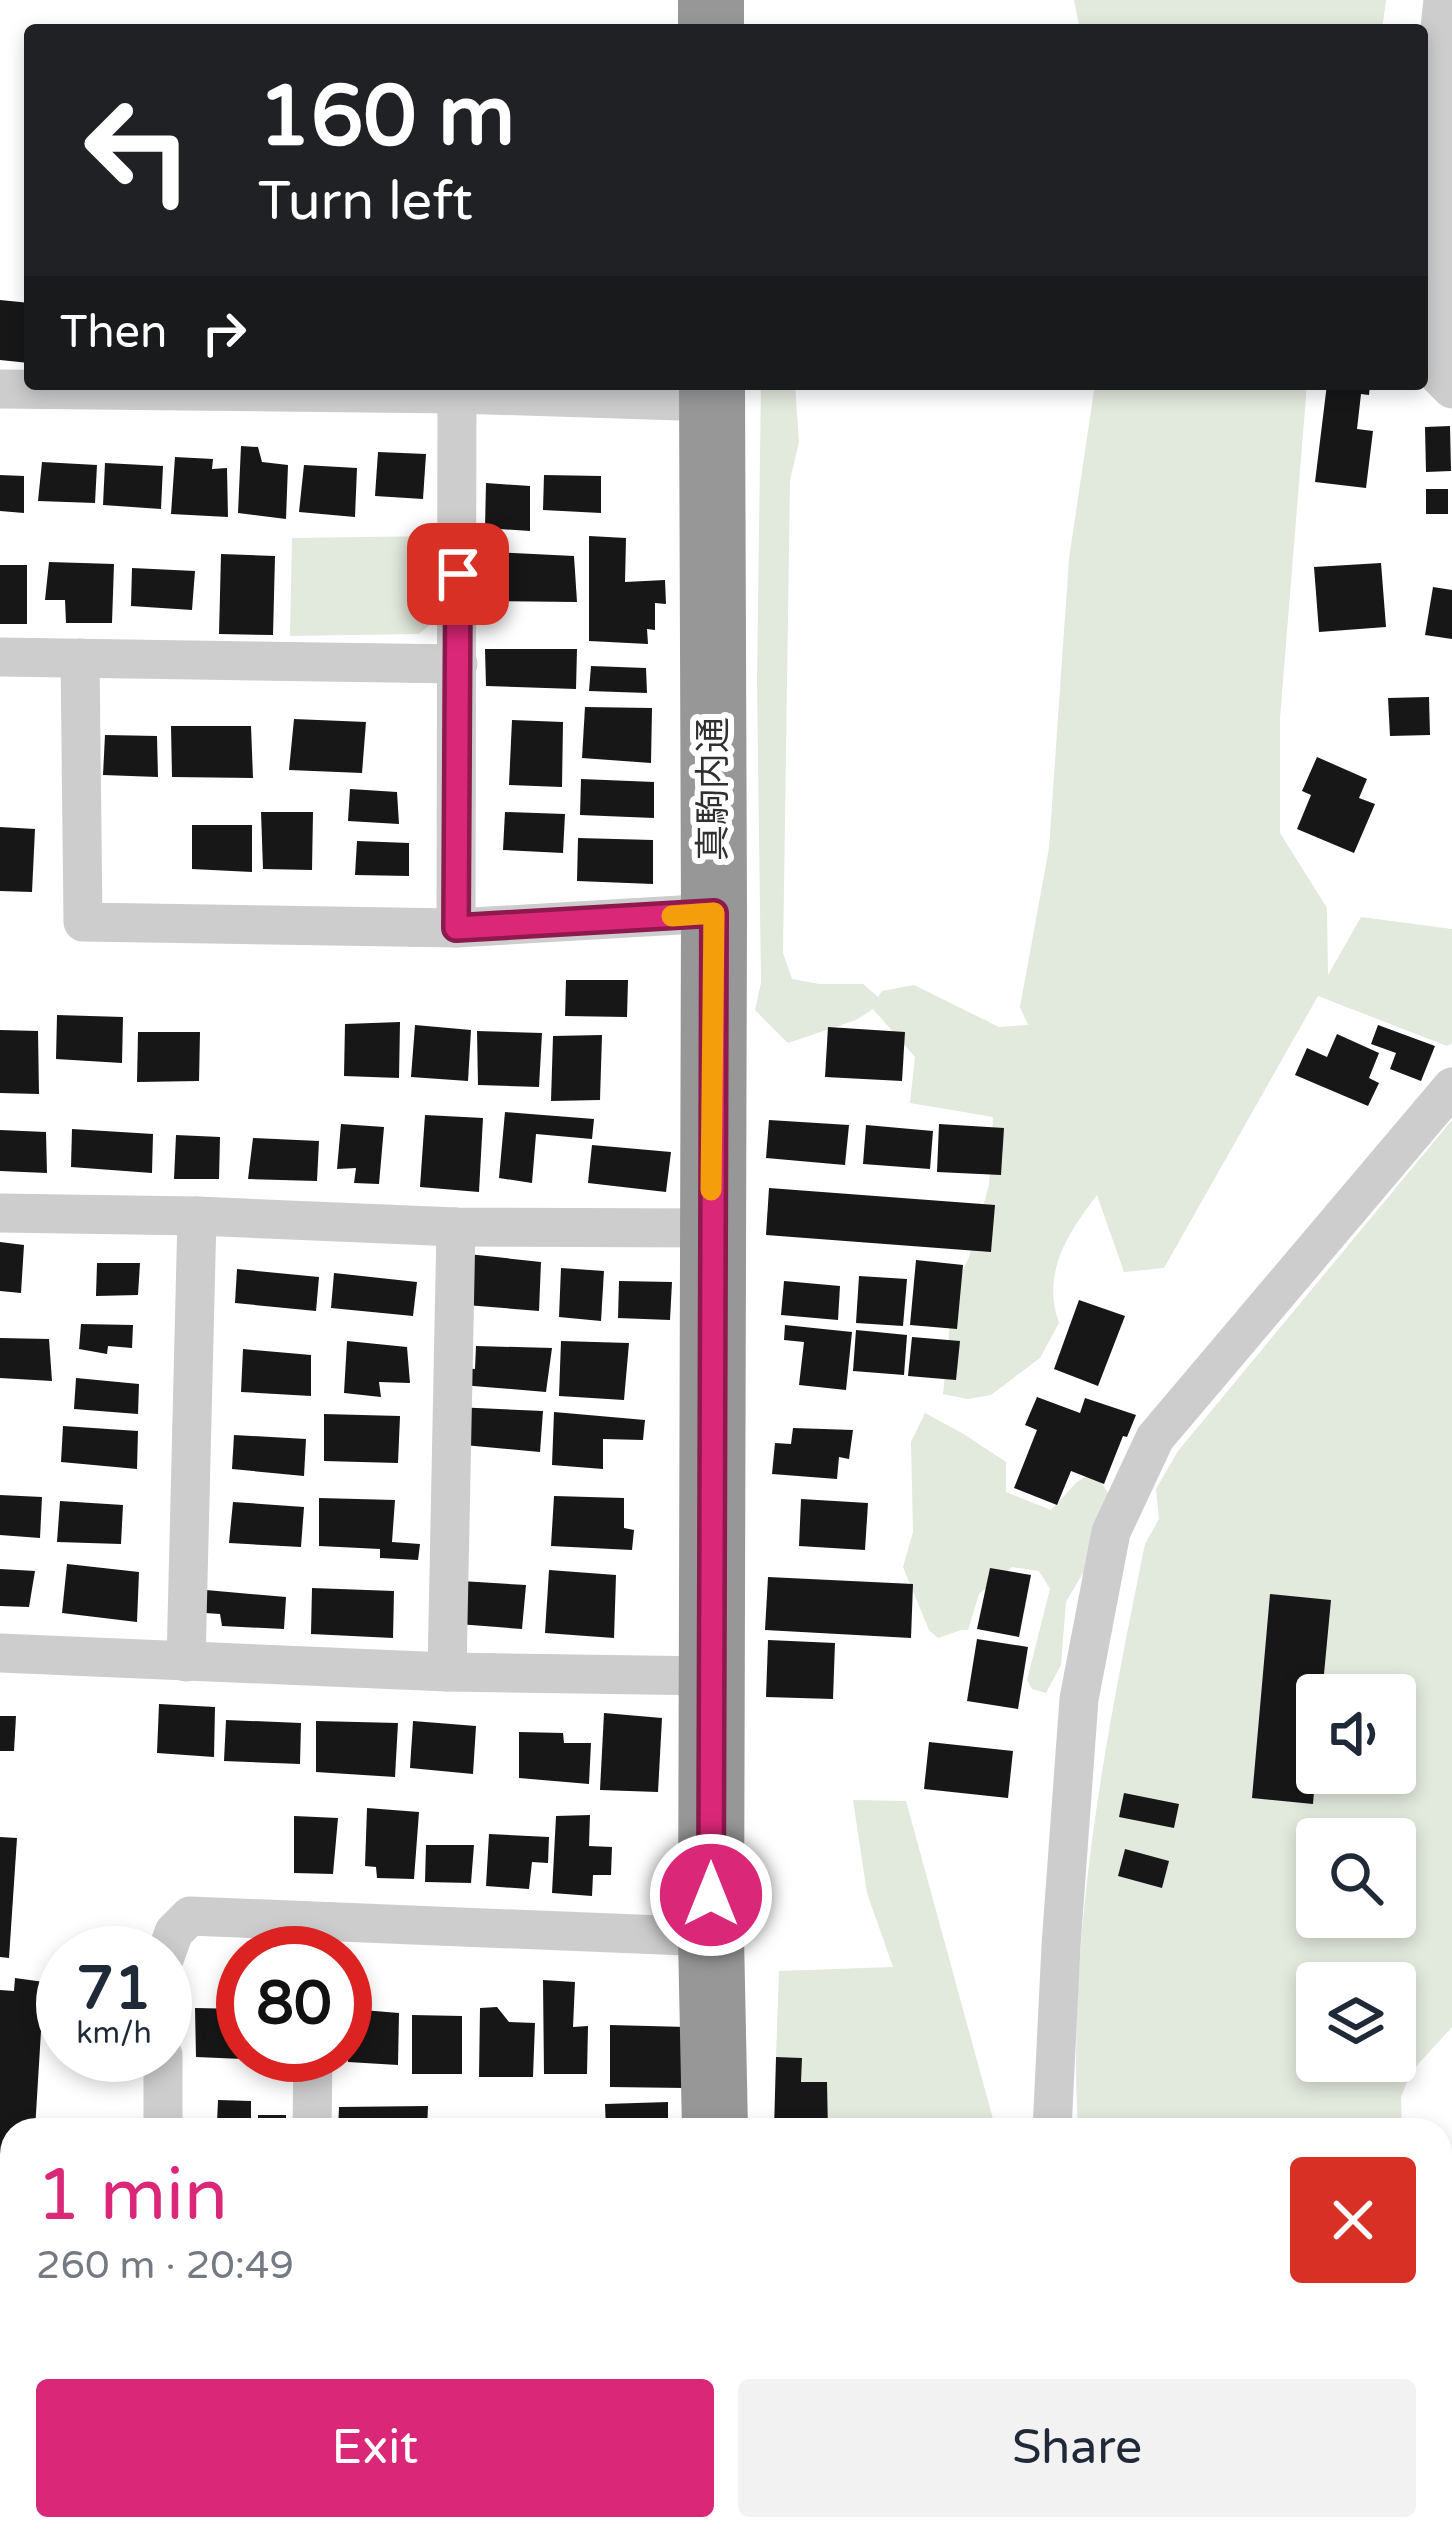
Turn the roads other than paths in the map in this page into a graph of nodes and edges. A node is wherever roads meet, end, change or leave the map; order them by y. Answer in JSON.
{"nodes":[{"id":1,"x":1443,"y":0,"type":"edge"},
{"id":2,"x":1452,"y":389,"type":"edge"},
{"id":3,"x":457,"y":390,"type":"edge"},
{"id":4,"x":521,"y":390,"type":"edge"},
{"id":5,"x":712,"y":393,"type":"edge"},
{"id":6,"x":0,"y":656,"type":"edge"},
{"id":7,"x":80,"y":658,"type":"junction"},
{"id":8,"x":458,"y":664,"type":"junction"},
{"id":9,"x":714,"y":913,"type":"junction"},
{"id":10,"x":456,"y":928,"type":"junction"},
{"id":11,"x":1452,"y":1087,"type":"edge"},
{"id":12,"x":0,"y":1213,"type":"edge"},
{"id":13,"x":197,"y":1216,"type":"junction"},
{"id":14,"x":456,"y":1227,"type":"junction"},
{"id":15,"x":711,"y":1228,"type":"junction"},
{"id":16,"x":0,"y":1653,"type":"edge"},
{"id":17,"x":185,"y":1662,"type":"junction"},
{"id":18,"x":447,"y":1672,"type":"junction"},
{"id":19,"x":712,"y":1676,"type":"junction"},
{"id":20,"x":181,"y":1926,"type":"edge"},
{"id":21,"x":247,"y":1926,"type":"edge"},
{"id":22,"x":711,"y":1937,"type":"junction"},
{"id":23,"x":372,"y":1938,"type":"edge"},
{"id":24,"x":163,"y":2082,"type":"edge"},
{"id":25,"x":313,"y":2082,"type":"edge"},
{"id":26,"x":163,"y":2118,"type":"edge"},
{"id":27,"x":312,"y":2118,"type":"edge"},
{"id":28,"x":715,"y":2118,"type":"edge"},
{"id":29,"x":1053,"y":2118,"type":"edge"}],
"edges":[{"from":1,"to":2,"type":"street"},
{"from":3,"to":8,"type":"street"},
{"from":4,"to":5,"type":"street"},
{"from":5,"to":9,"type":"highway","name":"真駒内通"},
{"from":6,"to":7,"type":"street"},
{"from":7,"to":8,"type":"street"},
{"from":7,"to":10,"type":"street"},
{"from":8,"to":10,"type":"street"},
{"from":9,"to":10,"type":"street"},
{"from":9,"to":15,"type":"highway","name":"真駒内通"},
{"from":11,"to":29,"type":"street"},
{"from":12,"to":13,"type":"street"},
{"from":13,"to":14,"type":"street"},
{"from":13,"to":17,"type":"street"},
{"from":14,"to":15,"type":"street"},
{"from":14,"to":18,"type":"street"},
{"from":15,"to":19,"type":"highway","name":"真駒内通"},
{"from":16,"to":17,"type":"street"},
{"from":17,"to":18,"type":"street"},
{"from":18,"to":19,"type":"street"},
{"from":19,"to":22,"type":"highway","name":"真駒内通"},
{"from":20,"to":21,"type":"street"},
{"from":22,"to":23,"type":"street"},
{"from":22,"to":28,"type":"highway","name":"真駒内通"},
{"from":24,"to":26,"type":"street"},
{"from":25,"to":27,"type":"street"}]}
